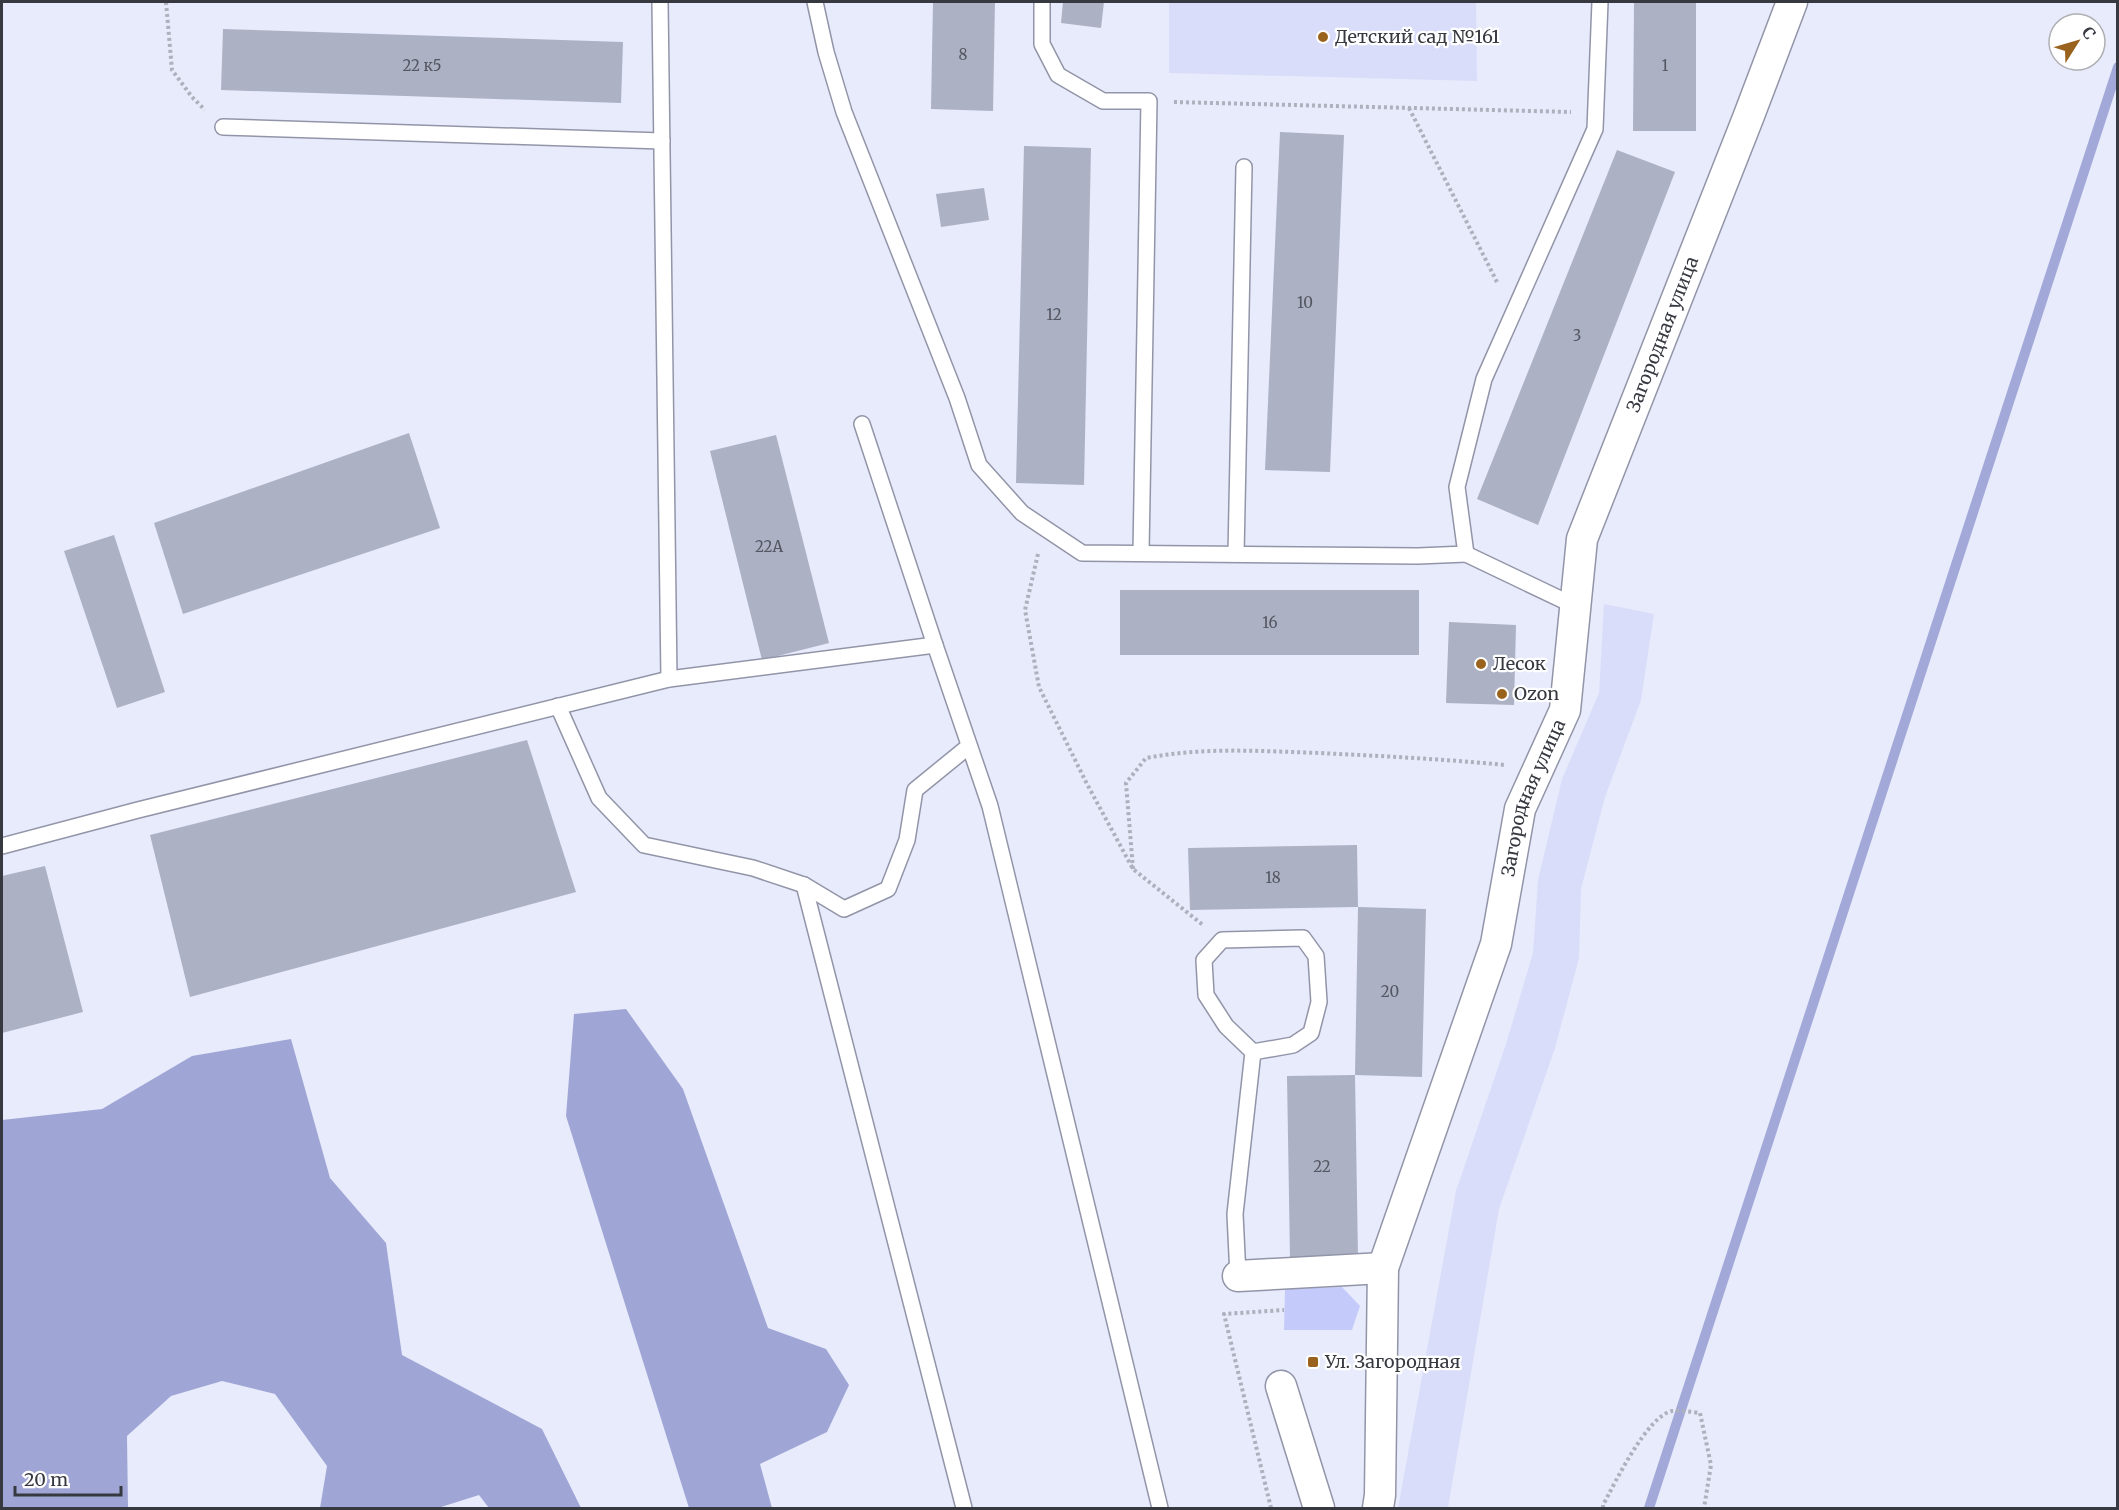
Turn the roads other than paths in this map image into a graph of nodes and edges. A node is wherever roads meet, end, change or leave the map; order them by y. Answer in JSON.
{"nodes":[{"id":1,"x":660,"y":2,"type":"edge"},
{"id":2,"x":815,"y":2,"type":"edge"},
{"id":3,"x":1042,"y":2,"type":"edge"},
{"id":4,"x":1600,"y":2,"type":"edge"},
{"id":5,"x":1792,"y":2,"type":"edge"},
{"id":6,"x":223,"y":127,"type":"road end"},
{"id":7,"x":662,"y":141,"type":"junction"},
{"id":8,"x":1244,"y":167,"type":"dead end"},
{"id":9,"x":862,"y":424,"type":"dead end"},
{"id":10,"x":1141,"y":552,"type":"junction"},
{"id":11,"x":1236,"y":554,"type":"junction"},
{"id":12,"x":1466,"y":554,"type":"junction"},
{"id":13,"x":1575,"y":606,"type":"junction"},
{"id":14,"x":935,"y":645,"type":"junction"},
{"id":15,"x":669,"y":679,"type":"junction"},
{"id":16,"x":558,"y":706,"type":"junction"},
{"id":17,"x":969,"y":746,"type":"junction"},
{"id":18,"x":2,"y":846,"type":"edge"},
{"id":19,"x":804,"y":885,"type":"junction"},
{"id":20,"x":1252,"y":1052,"type":"junction"},
{"id":21,"x":1383,"y":1268,"type":"junction"},
{"id":22,"x":1238,"y":1276,"type":"joint"},
{"id":23,"x":1281,"y":1386,"type":"dead end"},
{"id":24,"x":964,"y":1509,"type":"edge"},
{"id":25,"x":1160,"y":1509,"type":"edge"},
{"id":26,"x":1319,"y":1509,"type":"edge"},
{"id":27,"x":1378,"y":1509,"type":"edge"}],
"edges":[{"from":1,"to":7,"type":"lane"},
{"from":2,"to":10,"type":"lane"},
{"from":3,"to":10,"type":"lane"},
{"from":4,"to":12,"type":"lane"},
{"from":5,"to":13,"type":"street","name":"Загородная улица"},
{"from":6,"to":7,"type":"lane"},
{"from":7,"to":15,"type":"lane"},
{"from":8,"to":11,"type":"lane"},
{"from":9,"to":14,"type":"lane"},
{"from":10,"to":11,"type":"lane"},
{"from":11,"to":12,"type":"lane"},
{"from":12,"to":13,"type":"lane"},
{"from":13,"to":21,"type":"street","name":"Загородная улица"},
{"from":14,"to":15,"type":"lane"},
{"from":14,"to":17,"type":"lane"},
{"from":15,"to":16,"type":"lane"},
{"from":16,"to":18,"type":"lane"},
{"from":16,"to":19,"type":"lane"},
{"from":17,"to":19,"type":"lane"},
{"from":17,"to":25,"type":"lane"},
{"from":19,"to":24,"type":"lane"},
{"from":20,"to":20,"type":"lane"},
{"from":20,"to":22,"type":"lane"},
{"from":21,"to":22,"type":"street"},
{"from":21,"to":27,"type":"street","name":"Загородная улица"},
{"from":23,"to":26,"type":"street"}]}
